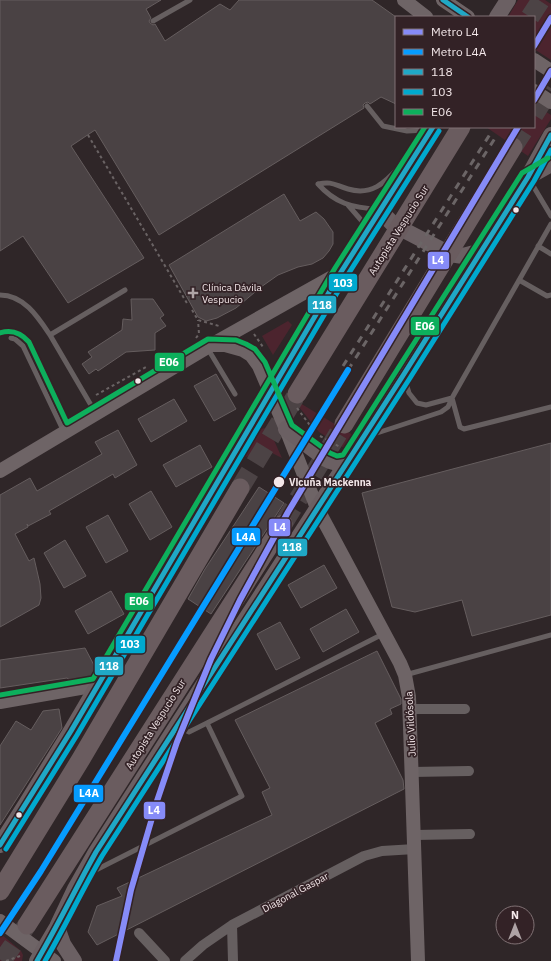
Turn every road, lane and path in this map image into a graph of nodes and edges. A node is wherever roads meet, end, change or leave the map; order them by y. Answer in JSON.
{"nodes":[{"id":1,"x":190,"y":0,"type":"edge"},
{"id":2,"x":404,"y":0,"type":"edge"},
{"id":3,"x":443,"y":0,"type":"edge"},
{"id":4,"x":508,"y":0,"type":"edge"},
{"id":5,"x":425,"y":16,"type":"edge"},
{"id":6,"x":467,"y":16,"type":"edge"},
{"id":7,"x":498,"y":16,"type":"edge"},
{"id":8,"x":153,"y":22,"type":"dead end"},
{"id":9,"x":535,"y":61,"type":"edge"},
{"id":10,"x":551,"y":71,"type":"edge"},
{"id":11,"x":535,"y":92,"type":"edge"},
{"id":12,"x":551,"y":102,"type":"edge"},
{"id":13,"x":367,"y":106,"type":"dead end"},
{"id":14,"x":432,"y":128,"type":"edge"},
{"id":15,"x":460,"y":128,"type":"edge"},
{"id":16,"x":88,"y":135,"type":"dead end"},
{"id":17,"x":551,"y":135,"type":"edge"},
{"id":18,"x":421,"y":146,"type":"junction"},
{"id":19,"x":513,"y":147,"type":"tunnel mouth"},
{"id":20,"x":551,"y":164,"type":"edge"},
{"id":21,"x":528,"y":177,"type":"junction"},
{"id":22,"x":348,"y":205,"type":"junction"},
{"id":23,"x":383,"y":213,"type":"junction"},
{"id":24,"x":551,"y":216,"type":"edge"},
{"id":25,"x":551,"y":224,"type":"edge"},
{"id":26,"x":367,"y":230,"type":"junction"},
{"id":27,"x":538,"y":246,"type":"junction"},
{"id":28,"x":482,"y":250,"type":"junction"},
{"id":29,"x":551,"y":254,"type":"edge"},
{"id":30,"x":341,"y":272,"type":"junction"},
{"id":31,"x":519,"y":280,"type":"junction"},
{"id":32,"x":125,"y":290,"type":"dead end"},
{"id":33,"x":0,"y":295,"type":"edge"},
{"id":34,"x":551,"y":295,"type":"edge"},
{"id":35,"x":188,"y":304,"type":"dead end"},
{"id":36,"x":192,"y":310,"type":"dead end"},
{"id":37,"x":212,"y":323,"type":"dead end"},
{"id":38,"x":50,"y":335,"type":"junction"},
{"id":39,"x":10,"y":338,"type":"dead end"},
{"id":40,"x":209,"y":346,"type":"junction"},
{"id":41,"x":151,"y":364,"type":"dead end"},
{"id":42,"x":404,"y":374,"type":"junction"},
{"id":43,"x":270,"y":393,"type":"junction"},
{"id":44,"x":235,"y":394,"type":"dead end"},
{"id":45,"x":452,"y":398,"type":"junction"},
{"id":46,"x":88,"y":400,"type":"junction"},
{"id":47,"x":297,"y":401,"type":"joint"},
{"id":48,"x":551,"y":408,"type":"edge"},
{"id":49,"x":96,"y":413,"type":"junction"},
{"id":50,"x":344,"y":424,"type":"tunnel mouth"},
{"id":51,"x":286,"y":429,"type":"junction"},
{"id":52,"x":64,"y":433,"type":"junction"},
{"id":53,"x":364,"y":438,"type":"junction"},
{"id":54,"x":340,"y":447,"type":"dead end"},
{"id":55,"x":348,"y":461,"type":"junction"},
{"id":56,"x":0,"y":471,"type":"edge"},
{"id":57,"x":240,"y":488,"type":"tunnel mouth"},
{"id":58,"x":317,"y":508,"type":"junction"},
{"id":59,"x":283,"y":524,"type":"tunnel mouth"},
{"id":60,"x":384,"y":633,"type":"junction"},
{"id":61,"x":551,"y":636,"type":"edge"},
{"id":62,"x":405,"y":675,"type":"junction"},
{"id":63,"x":97,"y":685,"type":"junction"},
{"id":64,"x":0,"y":702,"type":"edge"},
{"id":65,"x":410,"y":709,"type":"junction"},
{"id":66,"x":465,"y":709,"type":"dead end"},
{"id":67,"x":207,"y":723,"type":"junction"},
{"id":68,"x":176,"y":727,"type":"junction"},
{"id":69,"x":469,"y":771,"type":"dead end"},
{"id":70,"x":412,"y":772,"type":"junction"},
{"id":71,"x":470,"y":834,"type":"dead end"},
{"id":72,"x":415,"y":842,"type":"junction"},
{"id":73,"x":0,"y":845,"type":"edge"},
{"id":74,"x":82,"y":878,"type":"junction"},
{"id":75,"x":0,"y":891,"type":"edge"},
{"id":76,"x":0,"y":922,"type":"edge"},
{"id":77,"x":27,"y":925,"type":"tunnel mouth"},
{"id":78,"x":232,"y":925,"type":"junction"},
{"id":79,"x":58,"y":927,"type":"junction"},
{"id":80,"x":139,"y":933,"type":"dead end"},
{"id":81,"x":20,"y":956,"type":"dead end"},
{"id":82,"x":44,"y":958,"type":"edge"},
{"id":83,"x":6,"y":961,"type":"edge"},
{"id":84,"x":74,"y":961,"type":"edge"},
{"id":85,"x":165,"y":961,"type":"edge"},
{"id":86,"x":185,"y":961,"type":"edge"},
{"id":87,"x":232,"y":961,"type":"edge"},
{"id":88,"x":418,"y":961,"type":"edge"}],
"edges":[{"from":1,"to":8,"type":"lane"},
{"from":2,"to":5,"type":"street"},
{"from":3,"to":6,"type":"street"},
{"from":4,"to":7,"type":"main road"},
{"from":9,"to":10,"type":"street"},
{"from":11,"to":12,"type":"street"},
{"from":13,"to":14,"type":"lane"},
{"from":14,"to":18,"type":"main road"},
{"from":15,"to":47,"type":"highway","name":"Autopista Vespucio Sur"},
{"from":16,"to":35,"type":"path"},
{"from":17,"to":21,"type":"main road"},
{"from":18,"to":22,"type":"lane"},
{"from":18,"to":23,"type":"main road"},
{"from":19,"to":50,"type":"highway"},
{"from":20,"to":21,"type":"main road"},
{"from":21,"to":24,"type":"lane"},
{"from":21,"to":28,"type":"main road"},
{"from":22,"to":23,"type":"lane"},
{"from":22,"to":26,"type":"lane"},
{"from":23,"to":26,"type":"main road"},
{"from":23,"to":28,"type":"main road"},
{"from":25,"to":27,"type":"lane"},
{"from":26,"to":30,"type":"main road"},
{"from":27,"to":29,"type":"lane"},
{"from":27,"to":31,"type":"lane"},
{"from":28,"to":42,"type":"main road"},
{"from":30,"to":40,"type":"street"},
{"from":30,"to":43,"type":"main road"},
{"from":31,"to":34,"type":"lane"},
{"from":31,"to":45,"type":"lane"},
{"from":32,"to":38,"type":"lane"},
{"from":33,"to":38,"type":"lane"},
{"from":36,"to":37,"type":"path"},
{"from":38,"to":46,"type":"lane"},
{"from":39,"to":52,"type":"lane"},
{"from":40,"to":43,"type":"street","name":"Julio Vildósola"},
{"from":40,"to":44,"type":"lane"},
{"from":40,"to":49,"type":"street"},
{"from":41,"to":46,"type":"path"},
{"from":42,"to":45,"type":"lane"},
{"from":42,"to":53,"type":"main road"},
{"from":43,"to":51,"type":"street","name":"Julio Vildósola"},
{"from":43,"to":63,"type":"main road"},
{"from":45,"to":48,"type":"lane"},
{"from":45,"to":53,"type":"lane"},
{"from":46,"to":49,"type":"lane"},
{"from":47,"to":54,"type":"path"},
{"from":49,"to":52,"type":"street"},
{"from":51,"to":55,"type":"main road"},
{"from":51,"to":58,"type":"street","name":"Julio Vildósola"},
{"from":52,"to":56,"type":"street"},
{"from":53,"to":55,"type":"main road"},
{"from":55,"to":58,"type":"main road"},
{"from":57,"to":75,"type":"highway"},
{"from":58,"to":60,"type":"street","name":"Julio Vildósola"},
{"from":58,"to":68,"type":"main road"},
{"from":59,"to":77,"type":"highway","name":"Autopista Vespucio Sur"},
{"from":60,"to":62,"type":"street","name":"Julio Vildósola"},
{"from":60,"to":67,"type":"lane"},
{"from":61,"to":62,"type":"lane"},
{"from":62,"to":65,"type":"street","name":"Julio Vildósola"},
{"from":63,"to":64,"type":"street"},
{"from":63,"to":73,"type":"main road"},
{"from":65,"to":66,"type":"street"},
{"from":65,"to":70,"type":"street","name":"Julio Vildósola"},
{"from":67,"to":68,"type":"lane"},
{"from":67,"to":74,"type":"lane"},
{"from":68,"to":74,"type":"main road"},
{"from":69,"to":70,"type":"street"},
{"from":70,"to":72,"type":"street","name":"Julio Vildósola"},
{"from":71,"to":72,"type":"street","name":"Diagonal Gaspar"},
{"from":72,"to":78,"type":"street","name":"Diagonal Gaspar"},
{"from":72,"to":88,"type":"street","name":"Julio Vildósola"},
{"from":74,"to":79,"type":"main road"},
{"from":76,"to":82,"type":"street"},
{"from":78,"to":86,"type":"street","name":"Diagonal Gaspar"},
{"from":78,"to":87,"type":"street"},
{"from":79,"to":82,"type":"main road"},
{"from":79,"to":84,"type":"main road"},
{"from":80,"to":85,"type":"street"},
{"from":81,"to":83,"type":"path"}]}
